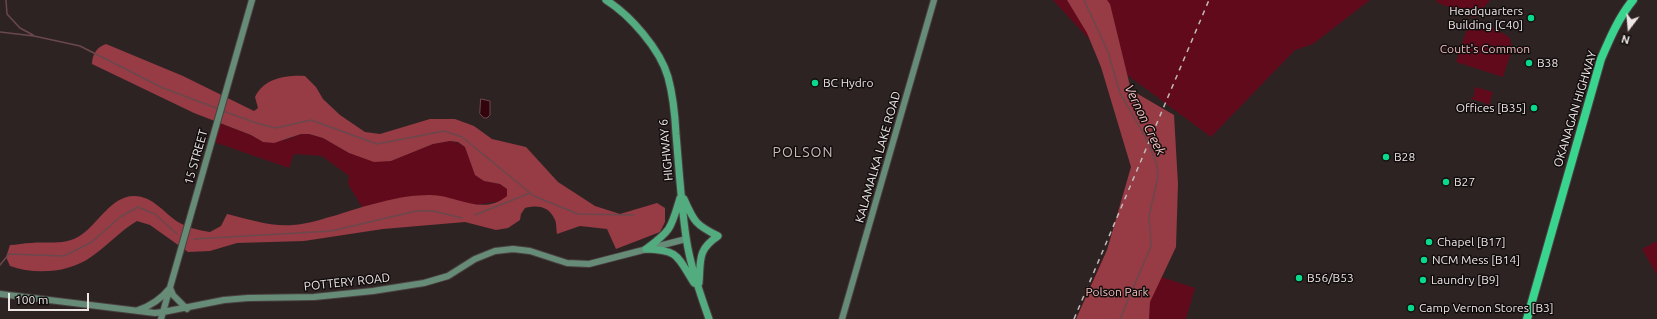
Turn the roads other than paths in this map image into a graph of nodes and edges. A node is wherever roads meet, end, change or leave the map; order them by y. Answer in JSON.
{"nodes":[{"id":1,"x":252,"y":0,"type":"edge"},
{"id":2,"x":606,"y":0,"type":"edge"},
{"id":3,"x":934,"y":0,"type":"edge"},
{"id":4,"x":1633,"y":0,"type":"edge"},
{"id":5,"x":681,"y":194,"type":"junction"},
{"id":6,"x":686,"y":239,"type":"junction"},
{"id":7,"x":646,"y":249,"type":"junction"},
{"id":8,"x":170,"y":288,"type":"junction"},
{"id":9,"x":699,"y":290,"type":"junction"},
{"id":10,"x":0,"y":294,"type":"edge"},
{"id":11,"x":186,"y":308,"type":"junction"},
{"id":12,"x":136,"y":311,"type":"junction"},
{"id":13,"x":162,"y":316,"type":"edge"},
{"id":14,"x":709,"y":319,"type":"edge"},
{"id":15,"x":842,"y":319,"type":"edge"},
{"id":16,"x":1527,"y":319,"type":"edge"}],
"edges":[{"from":1,"to":8,"type":"street","name":"15 STREET"},
{"from":2,"to":5,"type":"main road","name":"HIGHWAY 6"},
{"from":3,"to":15,"type":"street","name":"KALAMALKA LAKE ROAD"},
{"from":4,"to":16,"type":"highway","name":"OKANAGAN HIGHWAY"},
{"from":5,"to":6,"type":"main road","name":"HIGHWAY 6"},
{"from":5,"to":7,"type":"main road"},
{"from":5,"to":9,"type":"main road"},
{"from":6,"to":7,"type":"street","name":"POTTERY ROAD"},
{"from":6,"to":9,"type":"main road","name":"HIGHWAY 6"},
{"from":7,"to":9,"type":"main road"},
{"from":7,"to":11,"type":"street","name":"POTTERY ROAD"},
{"from":8,"to":11,"type":"street"},
{"from":8,"to":12,"type":"street"},
{"from":8,"to":13,"type":"street","name":"15 STREET"},
{"from":9,"to":14,"type":"main road","name":"HIGHWAY 6"},
{"from":10,"to":12,"type":"street","name":"POTTERY ROAD"},
{"from":11,"to":13,"type":"street","name":"POTTERY ROAD"},
{"from":12,"to":13,"type":"street","name":"POTTERY ROAD"}]}
